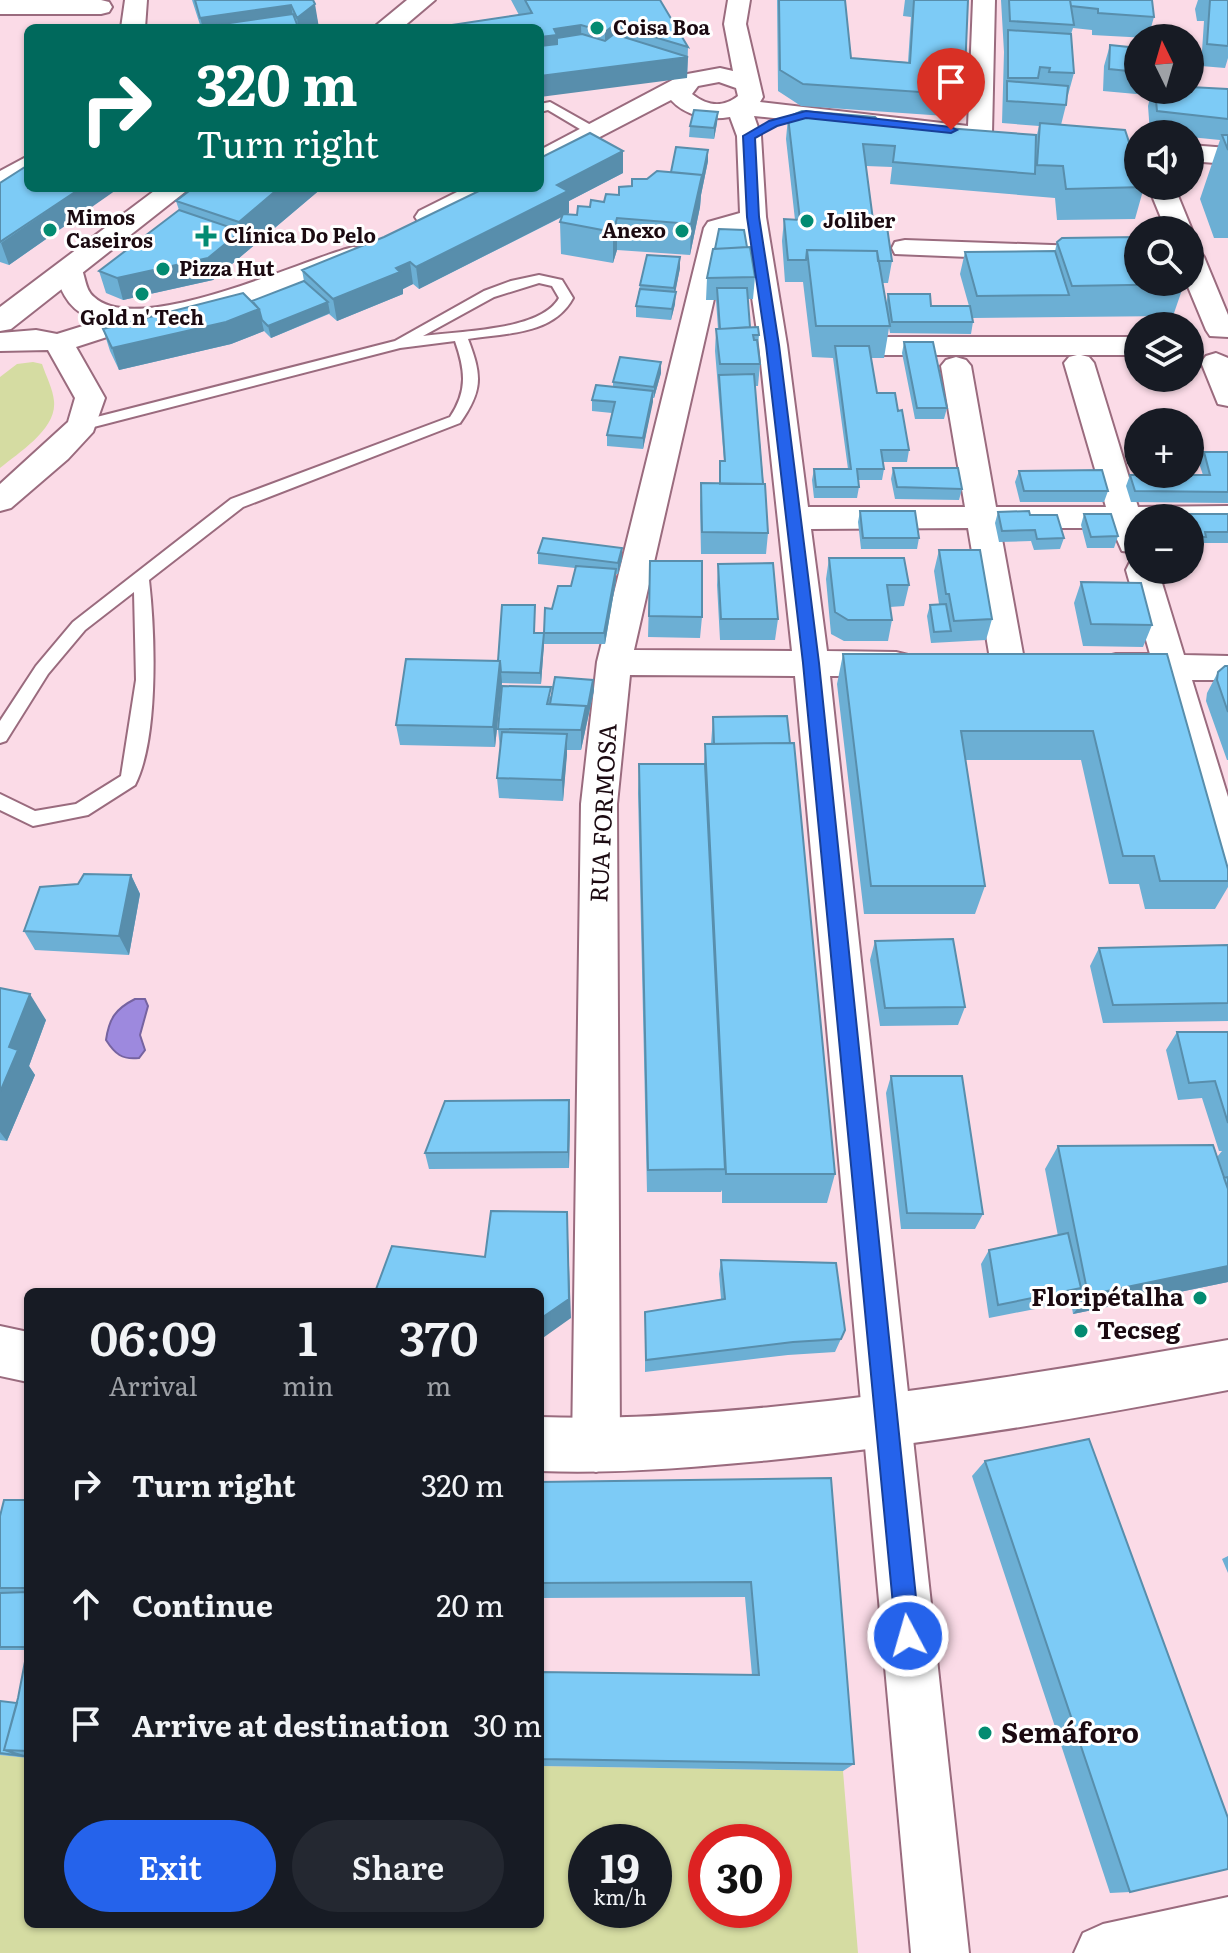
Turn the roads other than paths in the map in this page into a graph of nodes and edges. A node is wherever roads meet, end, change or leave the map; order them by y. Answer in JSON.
{"nodes":[{"id":1,"x":136,"y":0,"type":"edge"},
{"id":2,"x":423,"y":0,"type":"edge"},
{"id":3,"x":739,"y":0,"type":"edge"},
{"id":4,"x":984,"y":0,"type":"edge"},
{"id":5,"x":0,"y":7,"type":"edge"},
{"id":6,"x":103,"y":12,"type":"edge"},
{"id":7,"x":133,"y":24,"type":"edge"},
{"id":8,"x":391,"y":24,"type":"edge"},
{"id":9,"x":735,"y":24,"type":"junction"},
{"id":10,"x":691,"y":80,"type":"junction"},
{"id":11,"x":544,"y":107,"type":"edge"},
{"id":12,"x":743,"y":109,"type":"junction"},
{"id":13,"x":594,"y":132,"type":"junction"},
{"id":14,"x":980,"y":133,"type":"junction"},
{"id":15,"x":1012,"y":136,"type":"edge"},
{"id":16,"x":1204,"y":154,"type":"edge"},
{"id":17,"x":1228,"y":156,"type":"edge"},
{"id":18,"x":544,"y":158,"type":"edge"},
{"id":19,"x":24,"y":167,"type":"edge"},
{"id":20,"x":0,"y":183,"type":"edge"},
{"id":21,"x":171,"y":192,"type":"edge"},
{"id":22,"x":477,"y":192,"type":"edge"},
{"id":23,"x":753,"y":217,"type":"junction"},
{"id":24,"x":403,"y":230,"type":"edge"},
{"id":25,"x":376,"y":244,"type":"edge"},
{"id":26,"x":905,"y":248,"type":"dead end"},
{"id":27,"x":1124,"y":256,"type":"edge"},
{"id":28,"x":69,"y":270,"type":"junction"},
{"id":29,"x":1201,"y":296,"type":"edge"},
{"id":30,"x":139,"y":317,"type":"junction"},
{"id":31,"x":0,"y":322,"type":"edge"},
{"id":32,"x":460,"y":336,"type":"junction"},
{"id":33,"x":0,"y":342,"type":"edge"},
{"id":34,"x":59,"y":343,"type":"junction"},
{"id":35,"x":400,"y":344,"type":"junction"},
{"id":36,"x":882,"y":346,"type":"edge"},
{"id":37,"x":1124,"y":346,"type":"edge"},
{"id":38,"x":1215,"y":346,"type":"edge"},
{"id":39,"x":1079,"y":363,"type":"dead end"},
{"id":40,"x":956,"y":366,"type":"dead end"},
{"id":41,"x":1228,"y":397,"type":"edge"},
{"id":42,"x":82,"y":425,"type":"junction"},
{"id":43,"x":0,"y":501,"type":"edge"},
{"id":44,"x":1124,"y":511,"type":"edge"},
{"id":45,"x":1204,"y":517,"type":"edge"},
{"id":46,"x":1228,"y":517,"type":"edge"},
{"id":47,"x":792,"y":518,"type":"junction"},
{"id":48,"x":982,"y":518,"type":"junction"},
{"id":49,"x":1124,"y":518,"type":"edge"},
{"id":50,"x":141,"y":579,"type":"junction"},
{"id":51,"x":1146,"y":584,"type":"edge"},
{"id":52,"x":614,"y":662,"type":"junction"},
{"id":53,"x":811,"y":663,"type":"junction"},
{"id":54,"x":932,"y":665,"type":"edge"},
{"id":55,"x":1008,"y":665,"type":"edge"},
{"id":56,"x":1082,"y":666,"type":"edge"},
{"id":57,"x":1171,"y":667,"type":"junction"},
{"id":58,"x":1228,"y":668,"type":"edge"},
{"id":59,"x":0,"y":736,"type":"edge"},
{"id":60,"x":0,"y":801,"type":"edge"},
{"id":61,"x":1228,"y":859,"type":"edge"},
{"id":62,"x":0,"y":1351,"type":"edge"},
{"id":63,"x":24,"y":1356,"type":"edge"},
{"id":64,"x":1228,"y":1365,"type":"edge"},
{"id":65,"x":887,"y":1420,"type":"junction"},
{"id":66,"x":544,"y":1444,"type":"edge"},
{"id":67,"x":596,"y":1448,"type":"junction"},
{"id":68,"x":1228,"y":1925,"type":"edge"},
{"id":69,"x":940,"y":1953,"type":"edge"},
{"id":70,"x":1103,"y":1953,"type":"edge"}],
"edges":[{"from":1,"to":7,"type":"street"},
{"from":2,"to":8,"type":"main road"},
{"from":3,"to":9,"type":"street"},
{"from":4,"to":14,"type":"street"},
{"from":5,"to":6,"type":"street"},
{"from":9,"to":10,"type":"street"},
{"from":9,"to":12,"type":"street"},
{"from":10,"to":12,"type":"street"},
{"from":10,"to":12,"type":"street"},
{"from":10,"to":13,"type":"street"},
{"from":11,"to":13,"type":"lane"},
{"from":12,"to":14,"type":"street"},
{"from":12,"to":23,"type":"street"},
{"from":13,"to":18,"type":"street"},
{"from":14,"to":15,"type":"street"},
{"from":16,"to":17,"type":"street"},
{"from":19,"to":20,"type":"street"},
{"from":21,"to":28,"type":"main road"},
{"from":22,"to":24,"type":"street"},
{"from":23,"to":47,"type":"street"},
{"from":23,"to":52,"type":"street","name":"RUA FORMOSA"},
{"from":25,"to":30,"type":"street"},
{"from":26,"to":27,"type":"street"},
{"from":28,"to":30,"type":"street"},
{"from":28,"to":31,"type":"main road"},
{"from":29,"to":38,"type":"street"},
{"from":30,"to":34,"type":"street"},
{"from":32,"to":35,"type":"lane"},
{"from":32,"to":35,"type":"lane"},
{"from":32,"to":50,"type":"lane"},
{"from":33,"to":34,"type":"street"},
{"from":34,"to":42,"type":"street"},
{"from":35,"to":42,"type":"lane"},
{"from":36,"to":37,"type":"street"},
{"from":38,"to":41,"type":"street"},
{"from":39,"to":44,"type":"street"},
{"from":40,"to":48,"type":"street"},
{"from":42,"to":43,"type":"street"},
{"from":45,"to":46,"type":"street"},
{"from":47,"to":48,"type":"street"},
{"from":47,"to":53,"type":"street"},
{"from":48,"to":49,"type":"street"},
{"from":48,"to":55,"type":"street"},
{"from":50,"to":59,"type":"lane"},
{"from":50,"to":60,"type":"lane"},
{"from":51,"to":57,"type":"street"},
{"from":52,"to":53,"type":"street"},
{"from":52,"to":67,"type":"street","name":"RUA FORMOSA"},
{"from":53,"to":54,"type":"street"},
{"from":53,"to":65,"type":"street"},
{"from":56,"to":57,"type":"street"},
{"from":57,"to":58,"type":"street"},
{"from":57,"to":61,"type":"street"},
{"from":62,"to":63,"type":"main road"},
{"from":64,"to":65,"type":"main road"},
{"from":65,"to":67,"type":"main road"},
{"from":65,"to":69,"type":"street"},
{"from":66,"to":67,"type":"main road"},
{"from":68,"to":70,"type":"street"}]}
